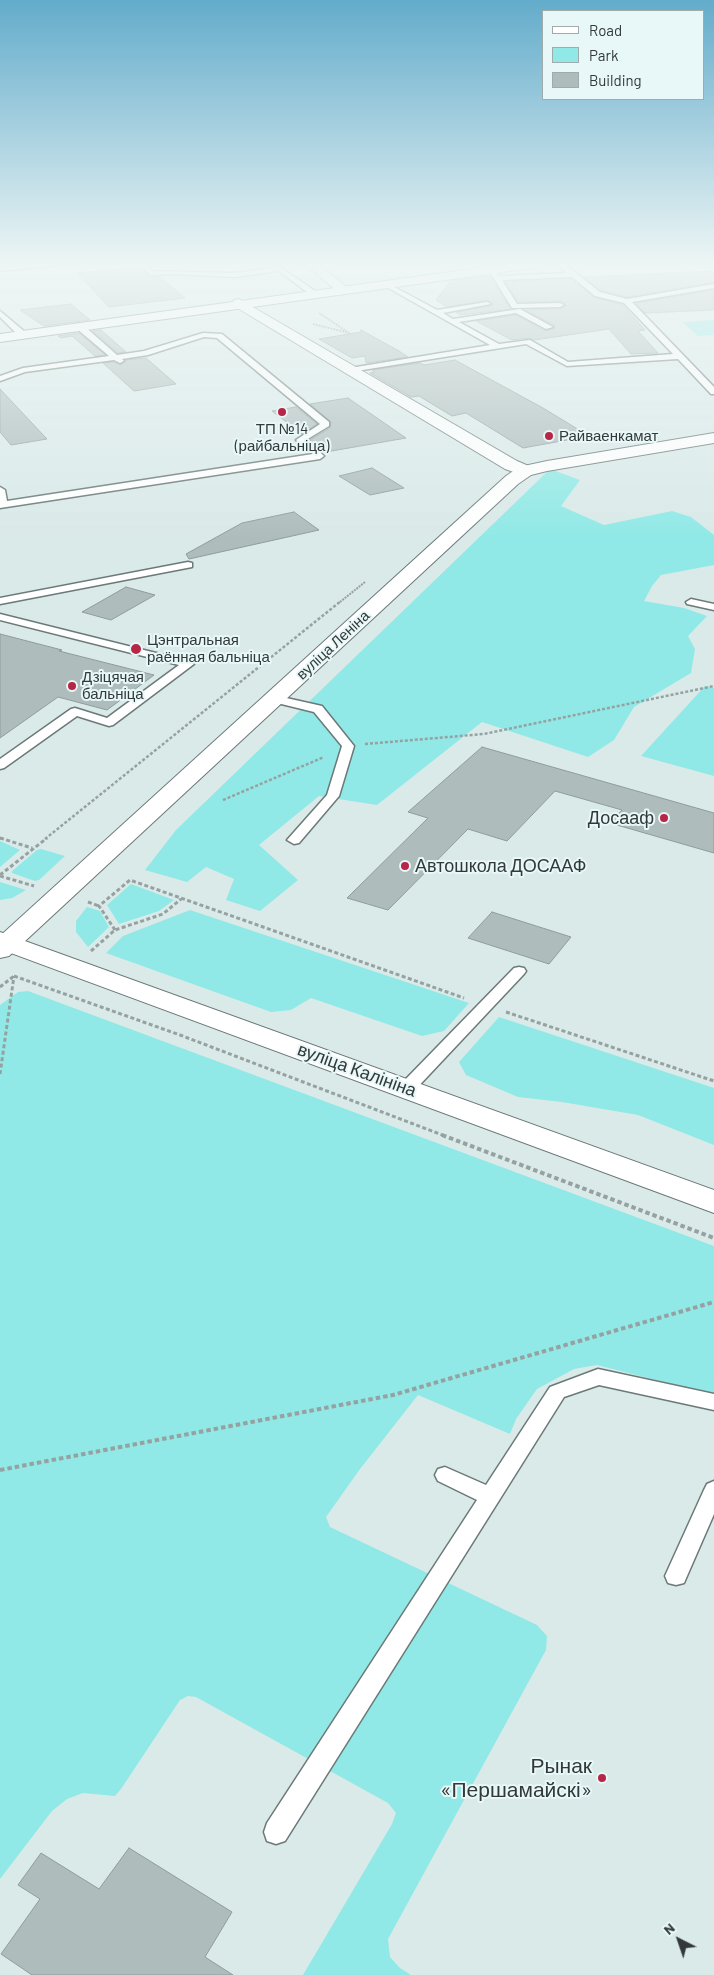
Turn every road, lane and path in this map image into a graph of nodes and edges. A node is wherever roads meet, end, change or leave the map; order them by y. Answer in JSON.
{"nodes":[{"id":1,"x":113,"y":355,"type":"edge"},
{"id":2,"x":135,"y":355,"type":"edge"},
{"id":3,"x":242,"y":355,"type":"edge"},
{"id":4,"x":325,"y":355,"type":"edge"},
{"id":5,"x":441,"y":355,"type":"edge"},
{"id":6,"x":551,"y":355,"type":"edge"},
{"id":7,"x":680,"y":356,"type":"joint"},
{"id":8,"x":118,"y":359,"type":"junction"},
{"id":9,"x":350,"y":370,"type":"junction"},
{"id":10,"x":0,"y":379,"type":"edge"},
{"id":11,"x":714,"y":392,"type":"edge"},
{"id":12,"x":714,"y":438,"type":"edge"},
{"id":13,"x":525,"y":471,"type":"junction"},
{"id":14,"x":0,"y":490,"type":"edge"},
{"id":15,"x":2,"y":505,"type":"edge"},
{"id":16,"x":188,"y":565,"type":"dead end"},
{"id":17,"x":0,"y":601,"type":"edge"},
{"id":18,"x":691,"y":602,"type":"dead end"},
{"id":19,"x":714,"y":607,"type":"edge"},
{"id":20,"x":0,"y":618,"type":"edge"},
{"id":21,"x":714,"y":686,"type":"edge"},
{"id":22,"x":273,"y":699,"type":"junction"},
{"id":23,"x":348,"y":746,"type":"junction"},
{"id":24,"x":0,"y":765,"type":"edge"},
{"id":25,"x":223,"y":800,"type":"dead end"},
{"id":26,"x":0,"y":838,"type":"edge"},
{"id":27,"x":294,"y":840,"type":"dead end"},
{"id":28,"x":32,"y":848,"type":"dead end"},
{"id":29,"x":182,"y":899,"type":"junction"},
{"id":30,"x":115,"y":930,"type":"junction"},
{"id":31,"x":3,"y":944,"type":"edge"},
{"id":32,"x":85,"y":957,"type":"dead end"},
{"id":33,"x":519,"y":971,"type":"dead end"},
{"id":34,"x":14,"y":976,"type":"junction"},
{"id":35,"x":0,"y":987,"type":"edge"},
{"id":36,"x":487,"y":1006,"type":"junction"},
{"id":37,"x":0,"y":1074,"type":"edge"},
{"id":38,"x":714,"y":1081,"type":"edge"},
{"id":39,"x":407,"y":1088,"type":"junction"},
{"id":40,"x":714,"y":1202,"type":"edge"},
{"id":41,"x":714,"y":1238,"type":"edge"},
{"id":42,"x":714,"y":1302,"type":"edge"},
{"id":43,"x":714,"y":1402,"type":"edge"},
{"id":44,"x":0,"y":1470,"type":"edge"},
{"id":45,"x":446,"y":1475,"type":"dead end"},
{"id":46,"x":714,"y":1490,"type":"edge"},
{"id":47,"x":490,"y":1497,"type":"junction"},
{"id":48,"x":676,"y":1576,"type":"dead end"},
{"id":49,"x":276,"y":1832,"type":"dead end"}],
"edges":[{"from":1,"to":8,"type":"lane"},
{"from":2,"to":8,"type":"lane"},
{"from":3,"to":15,"type":"lane"},
{"from":4,"to":9,"type":"street"},
{"from":5,"to":9,"type":"lane"},
{"from":6,"to":7,"type":"lane"},
{"from":7,"to":11,"type":"lane"},
{"from":8,"to":10,"type":"lane"},
{"from":9,"to":13,"type":"street"},
{"from":12,"to":13,"type":"street","name":"вуліца Леніна"},
{"from":13,"to":22,"type":"street","name":"вуліца Леніна"},
{"from":14,"to":15,"type":"lane"},
{"from":16,"to":17,"type":"lane"},
{"from":18,"to":19,"type":"lane"},
{"from":20,"to":24,"type":"lane"},
{"from":21,"to":23,"type":"path"},
{"from":22,"to":23,"type":"lane"},
{"from":22,"to":31,"type":"street","name":"вуліца Леніна"},
{"from":23,"to":25,"type":"path"},
{"from":23,"to":27,"type":"lane"},
{"from":26,"to":28,"type":"path"},
{"from":29,"to":30,"type":"path"},
{"from":29,"to":30,"type":"path"},
{"from":29,"to":36,"type":"path"},
{"from":30,"to":32,"type":"path"},
{"from":31,"to":39,"type":"street","name":"вуліца Калініна"},
{"from":33,"to":36,"type":"lane"},
{"from":34,"to":35,"type":"path"},
{"from":34,"to":37,"type":"path"},
{"from":34,"to":41,"type":"path"},
{"from":36,"to":38,"type":"path"},
{"from":36,"to":39,"type":"lane"},
{"from":39,"to":40,"type":"street","name":"вуліца Калініна"},
{"from":42,"to":44,"type":"path"},
{"from":43,"to":47,"type":"lane"},
{"from":45,"to":47,"type":"lane"},
{"from":46,"to":48,"type":"lane"},
{"from":47,"to":49,"type":"lane"}]}
